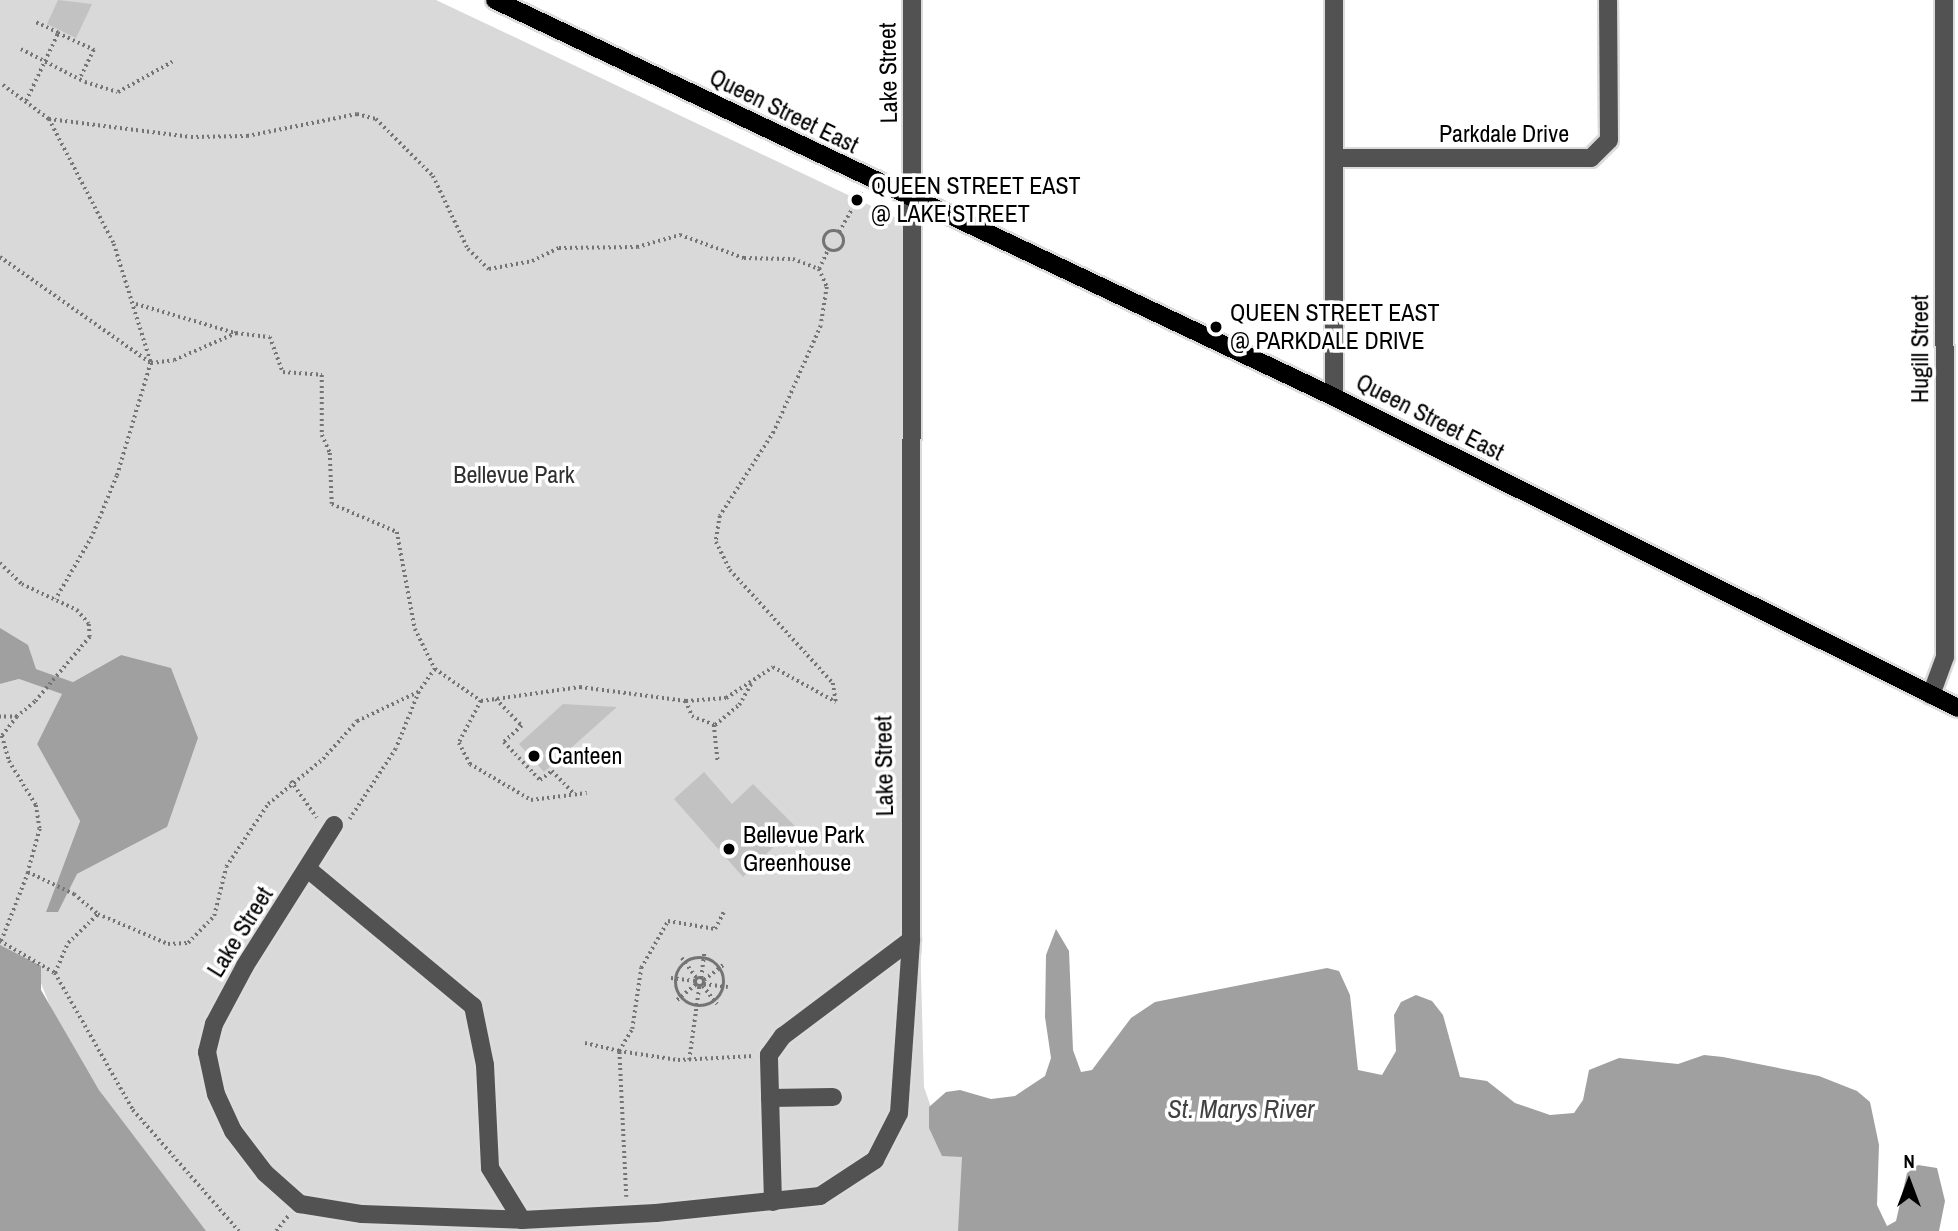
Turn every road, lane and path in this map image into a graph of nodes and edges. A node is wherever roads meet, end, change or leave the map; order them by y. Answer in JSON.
{"nodes":[{"id":1,"x":495,"y":0,"type":"edge"},
{"id":2,"x":912,"y":0,"type":"edge"},
{"id":3,"x":1334,"y":0,"type":"edge"},
{"id":4,"x":1608,"y":0,"type":"edge"},
{"id":5,"x":1944,"y":0,"type":"edge"},
{"id":6,"x":34,"y":22,"type":"dead end"},
{"id":7,"x":58,"y":33,"type":"junction"},
{"id":8,"x":21,"y":49,"type":"dead end"},
{"id":9,"x":44,"y":62,"type":"junction"},
{"id":10,"x":172,"y":62,"type":"dead end"},
{"id":11,"x":80,"y":79,"type":"junction"},
{"id":12,"x":4,"y":85,"type":"dead end"},
{"id":13,"x":26,"y":101,"type":"junction"},
{"id":14,"x":49,"y":118,"type":"junction"},
{"id":15,"x":1337,"y":158,"type":"junction"},
{"id":16,"x":869,"y":178,"type":"junction"},
{"id":17,"x":914,"y":197,"type":"junction"},
{"id":18,"x":839,"y":232,"type":"junction"},
{"id":19,"x":828,"y":250,"type":"junction"},
{"id":20,"x":0,"y":257,"type":"edge"},
{"id":21,"x":819,"y":269,"type":"junction"},
{"id":22,"x":136,"y":304,"type":"junction"},
{"id":23,"x":236,"y":333,"type":"junction"},
{"id":24,"x":151,"y":363,"type":"junction"},
{"id":25,"x":1334,"y":397,"type":"junction"},
{"id":26,"x":0,"y":562,"type":"edge"},
{"id":27,"x":56,"y":599,"type":"junction"},
{"id":28,"x":435,"y":669,"type":"junction"},
{"id":29,"x":752,"y":682,"type":"junction"},
{"id":30,"x":419,"y":692,"type":"junction"},
{"id":31,"x":1931,"y":695,"type":"junction"},
{"id":32,"x":496,"y":699,"type":"junction"},
{"id":33,"x":481,"y":701,"type":"junction"},
{"id":34,"x":686,"y":701,"type":"junction"},
{"id":35,"x":1958,"y":708,"type":"edge"},
{"id":36,"x":17,"y":717,"type":"junction"},
{"id":37,"x":0,"y":718,"type":"edge"},
{"id":38,"x":714,"y":725,"type":"junction"},
{"id":39,"x":718,"y":762,"type":"dead end"},
{"id":40,"x":291,"y":781,"type":"junction"},
{"id":41,"x":587,"y":793,"type":"dead end"},
{"id":42,"x":575,"y":794,"type":"junction"},
{"id":43,"x":334,"y":825,"type":"junction"},
{"id":44,"x":309,"y":870,"type":"junction"},
{"id":45,"x":28,"y":872,"type":"junction"},
{"id":46,"x":725,"y":909,"type":"dead end"},
{"id":47,"x":98,"y":914,"type":"junction"},
{"id":48,"x":911,"y":940,"type":"junction"},
{"id":49,"x":0,"y":941,"type":"edge"},
{"id":50,"x":704,"y":956,"type":"junction"},
{"id":51,"x":684,"y":961,"type":"junction"},
{"id":52,"x":721,"y":966,"type":"junction"},
{"id":53,"x":55,"y":973,"type":"junction"},
{"id":54,"x":674,"y":978,"type":"junction"},
{"id":55,"x":700,"y":982,"type":"junction"},
{"id":56,"x":726,"y":986,"type":"junction"},
{"id":57,"x":679,"y":998,"type":"junction"},
{"id":58,"x":716,"y":1002,"type":"junction"},
{"id":59,"x":697,"y":1006,"type":"junction"},
{"id":60,"x":585,"y":1043,"type":"dead end"},
{"id":61,"x":619,"y":1051,"type":"junction"},
{"id":62,"x":769,"y":1055,"type":"junction"},
{"id":63,"x":689,"y":1060,"type":"junction"},
{"id":64,"x":833,"y":1097,"type":"dead end"},
{"id":65,"x":770,"y":1098,"type":"junction"},
{"id":66,"x":773,"y":1202,"type":"junction"},
{"id":67,"x":627,"y":1215,"type":"junction"},
{"id":68,"x":522,"y":1220,"type":"junction"},
{"id":69,"x":239,"y":1231,"type":"edge"}],
"edges":[{"from":1,"to":16,"type":"main road","name":"Queen Street East"},
{"from":2,"to":17,"type":"street","name":"Lake Street"},
{"from":3,"to":15,"type":"street"},
{"from":4,"to":15,"type":"street","name":"Parkdale Drive"},
{"from":5,"to":31,"type":"street","name":"Hugill Street"},
{"from":6,"to":7,"type":"path"},
{"from":7,"to":9,"type":"path"},
{"from":7,"to":11,"type":"path"},
{"from":8,"to":9,"type":"path"},
{"from":9,"to":11,"type":"path"},
{"from":9,"to":13,"type":"path"},
{"from":10,"to":11,"type":"path"},
{"from":12,"to":13,"type":"path"},
{"from":13,"to":14,"type":"path"},
{"from":14,"to":21,"type":"path"},
{"from":14,"to":22,"type":"path"},
{"from":15,"to":25,"type":"street"},
{"from":16,"to":17,"type":"main road","name":"Queen Street East"},
{"from":16,"to":18,"type":"path"},
{"from":17,"to":25,"type":"main road","name":"Queen Street East"},
{"from":17,"to":48,"type":"street","name":"Lake Street"},
{"from":18,"to":19,"type":"path"},
{"from":18,"to":19,"type":"path"},
{"from":19,"to":21,"type":"path"},
{"from":20,"to":24,"type":"path"},
{"from":21,"to":29,"type":"path"},
{"from":22,"to":23,"type":"path"},
{"from":22,"to":24,"type":"path"},
{"from":23,"to":24,"type":"path"},
{"from":23,"to":28,"type":"path"},
{"from":24,"to":27,"type":"path"},
{"from":25,"to":31,"type":"main road","name":"Queen Street East"},
{"from":26,"to":27,"type":"path"},
{"from":27,"to":36,"type":"path"},
{"from":28,"to":30,"type":"path"},
{"from":28,"to":33,"type":"path"},
{"from":29,"to":34,"type":"path"},
{"from":29,"to":38,"type":"path"},
{"from":30,"to":40,"type":"path"},
{"from":30,"to":43,"type":"path"},
{"from":31,"to":35,"type":"main road","name":"Queen Street East"},
{"from":32,"to":33,"type":"path"},
{"from":32,"to":34,"type":"path"},
{"from":32,"to":42,"type":"path"},
{"from":33,"to":42,"type":"path"},
{"from":34,"to":38,"type":"path"},
{"from":36,"to":37,"type":"path"},
{"from":36,"to":45,"type":"path"},
{"from":38,"to":39,"type":"path"},
{"from":40,"to":43,"type":"path"},
{"from":40,"to":47,"type":"path"},
{"from":41,"to":42,"type":"path"},
{"from":43,"to":44,"type":"street","name":"Lake Street"},
{"from":44,"to":68,"type":"street"},
{"from":44,"to":68,"type":"street","name":"Lake Street"},
{"from":45,"to":47,"type":"path"},
{"from":45,"to":49,"type":"path"},
{"from":46,"to":61,"type":"path"},
{"from":47,"to":53,"type":"path"},
{"from":48,"to":62,"type":"street"},
{"from":48,"to":66,"type":"street","name":"Lake Street"},
{"from":49,"to":53,"type":"path"},
{"from":50,"to":51,"type":"path"},
{"from":50,"to":52,"type":"path"},
{"from":50,"to":55,"type":"path"},
{"from":51,"to":54,"type":"path"},
{"from":51,"to":55,"type":"path"},
{"from":52,"to":55,"type":"path"},
{"from":52,"to":56,"type":"path"},
{"from":53,"to":69,"type":"path"},
{"from":54,"to":55,"type":"path"},
{"from":54,"to":57,"type":"path"},
{"from":55,"to":56,"type":"path"},
{"from":55,"to":57,"type":"path"},
{"from":55,"to":58,"type":"path"},
{"from":55,"to":59,"type":"path"},
{"from":56,"to":58,"type":"path"},
{"from":57,"to":59,"type":"path"},
{"from":58,"to":59,"type":"path"},
{"from":59,"to":63,"type":"path"},
{"from":60,"to":61,"type":"path"},
{"from":61,"to":63,"type":"path"},
{"from":61,"to":67,"type":"path"},
{"from":62,"to":63,"type":"path"},
{"from":62,"to":65,"type":"street"},
{"from":64,"to":65,"type":"street"},
{"from":65,"to":66,"type":"street"},
{"from":66,"to":67,"type":"street","name":"Lake Street"},
{"from":67,"to":68,"type":"street","name":"Lake Street"}]}
